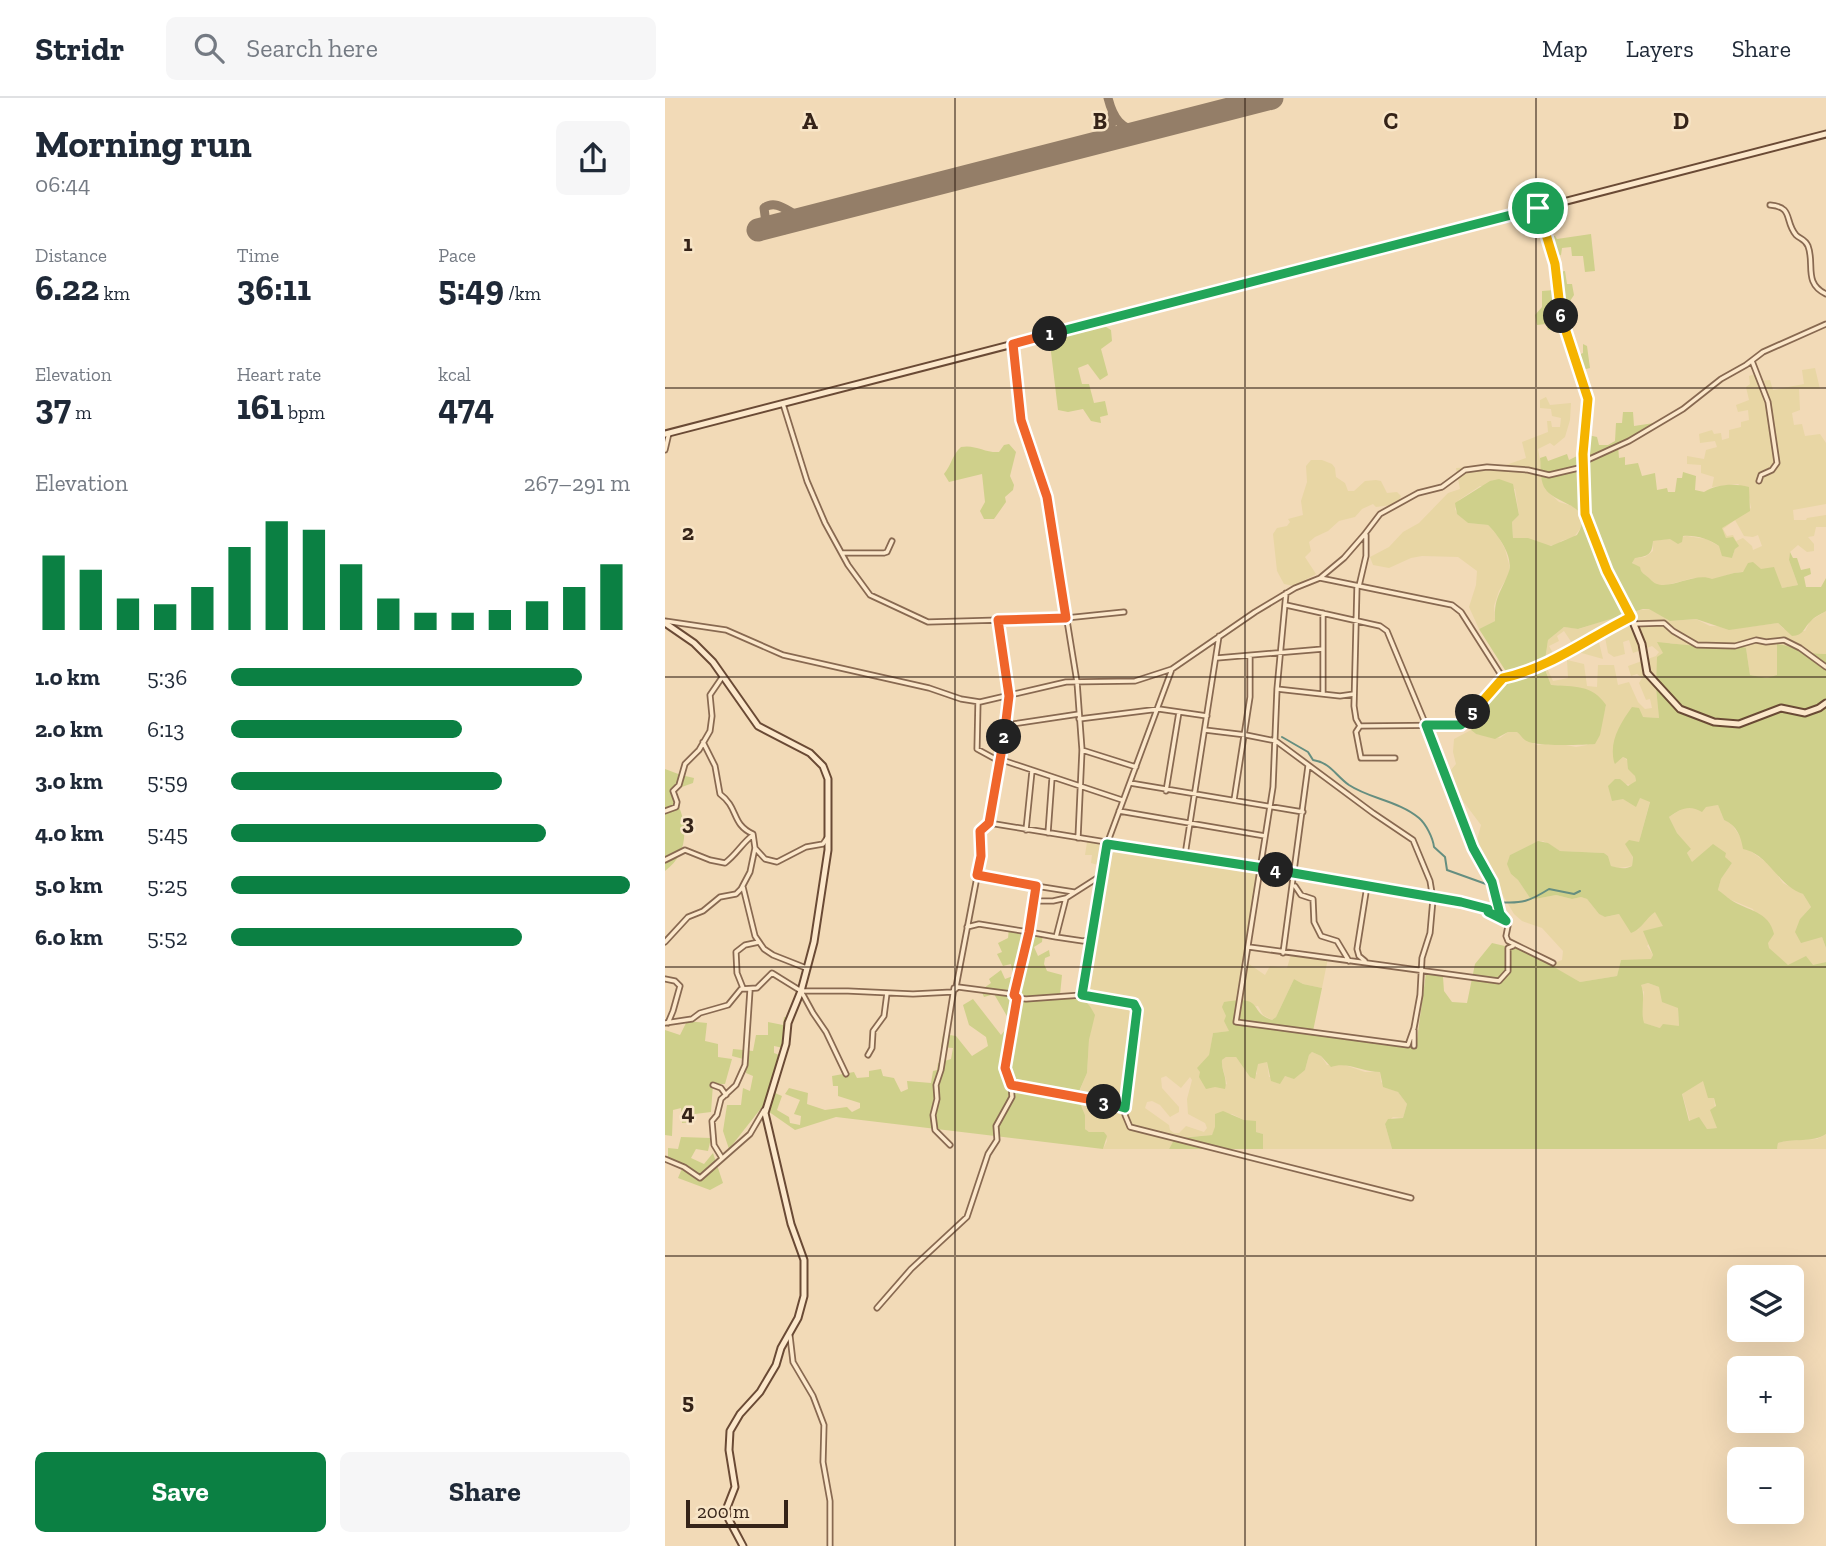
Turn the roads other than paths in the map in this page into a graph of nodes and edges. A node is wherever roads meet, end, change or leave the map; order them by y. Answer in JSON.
{"nodes":[{"id":1,"x":1826,"y":134,"type":"edge"},
{"id":2,"x":1770,"y":205,"type":"dead end"},
{"id":3,"x":1538,"y":208,"type":"junction"},
{"id":4,"x":1826,"y":294,"type":"edge"},
{"id":5,"x":1826,"y":324,"type":"edge"},
{"id":6,"x":1013,"y":344,"type":"junction"},
{"id":7,"x":1752,"y":361,"type":"junction"},
{"id":8,"x":783,"y":404,"type":"junction"},
{"id":9,"x":667,"y":434,"type":"edge"},
{"id":10,"x":665,"y":450,"type":"edge"},
{"id":11,"x":1583,"y":464,"type":"junction"},
{"id":12,"x":1759,"y":481,"type":"dead end"},
{"id":13,"x":1366,"y":533,"type":"junction"},
{"id":14,"x":892,"y":541,"type":"dead end"},
{"id":15,"x":842,"y":553,"type":"junction"},
{"id":16,"x":1320,"y":578,"type":"junction"},
{"id":17,"x":1358,"y":586,"type":"junction"},
{"id":18,"x":1286,"y":593,"type":"junction"},
{"id":19,"x":1286,"y":605,"type":"junction"},
{"id":20,"x":1124,"y":612,"type":"dead end"},
{"id":21,"x":1323,"y":613,"type":"junction"},
{"id":22,"x":1066,"y":618,"type":"junction"},
{"id":23,"x":998,"y":620,"type":"junction"},
{"id":24,"x":1632,"y":620,"type":"junction"},
{"id":25,"x":1357,"y":621,"type":"junction"},
{"id":26,"x":665,"y":622,"type":"edge"},
{"id":27,"x":1219,"y":636,"type":"junction"},
{"id":28,"x":1323,"y":649,"type":"junction"},
{"id":29,"x":1282,"y":651,"type":"junction"},
{"id":30,"x":1250,"y":656,"type":"junction"},
{"id":31,"x":1217,"y":658,"type":"junction"},
{"id":32,"x":1826,"y":667,"type":"edge"},
{"id":33,"x":1172,"y":669,"type":"junction"},
{"id":34,"x":723,"y":676,"type":"junction"},
{"id":35,"x":1503,"y":678,"type":"junction"},
{"id":36,"x":1077,"y":682,"type":"junction"},
{"id":37,"x":1277,"y":689,"type":"junction"},
{"id":38,"x":1323,"y":694,"type":"junction"},
{"id":39,"x":1354,"y":694,"type":"junction"},
{"id":40,"x":1009,"y":696,"type":"junction"},
{"id":41,"x":978,"y":702,"type":"junction"},
{"id":42,"x":1826,"y":703,"type":"edge"},
{"id":43,"x":1159,"y":709,"type":"junction"},
{"id":44,"x":1179,"y":712,"type":"junction"},
{"id":45,"x":1207,"y":716,"type":"junction"},
{"id":46,"x":1079,"y":717,"type":"junction"},
{"id":47,"x":1006,"y":724,"type":"junction"},
{"id":48,"x":1426,"y":725,"type":"junction"},
{"id":49,"x":1360,"y":726,"type":"junction"},
{"id":50,"x":1205,"y":730,"type":"junction"},
{"id":51,"x":1245,"y":735,"type":"junction"},
{"id":52,"x":1276,"y":741,"type":"junction"},
{"id":53,"x":703,"y":742,"type":"junction"},
{"id":54,"x":1082,"y":750,"type":"junction"},
{"id":55,"x":1395,"y":758,"type":"dead end"},
{"id":56,"x":999,"y":760,"type":"junction"},
{"id":57,"x":1308,"y":766,"type":"junction"},
{"id":58,"x":1136,"y":767,"type":"junction"},
{"id":59,"x":1032,"y":771,"type":"junction"},
{"id":60,"x":1052,"y":778,"type":"junction"},
{"id":61,"x":1130,"y":783,"type":"junction"},
{"id":62,"x":1081,"y":788,"type":"junction"},
{"id":63,"x":1166,"y":790,"type":"junction"},
{"id":64,"x":1195,"y":795,"type":"junction"},
{"id":65,"x":1122,"y":800,"type":"junction"},
{"id":66,"x":1234,"y":800,"type":"junction"},
{"id":67,"x":1269,"y":807,"type":"junction"},
{"id":68,"x":665,"y":811,"type":"edge"},
{"id":69,"x":1119,"y":811,"type":"junction"},
{"id":70,"x":1303,"y":812,"type":"junction"},
{"id":71,"x":989,"y":823,"type":"junction"},
{"id":72,"x":1189,"y":823,"type":"junction"},
{"id":73,"x":1026,"y":830,"type":"junction"},
{"id":74,"x":829,"y":832,"type":"junction"},
{"id":75,"x":1048,"y":833,"type":"junction"},
{"id":76,"x":753,"y":834,"type":"junction"},
{"id":77,"x":1266,"y":836,"type":"junction"},
{"id":78,"x":1078,"y":838,"type":"junction"},
{"id":79,"x":1107,"y":844,"type":"junction"},
{"id":80,"x":755,"y":848,"type":"junction"},
{"id":81,"x":1185,"y":856,"type":"junction"},
{"id":82,"x":665,"y":860,"type":"edge"},
{"id":83,"x":1262,"y":868,"type":"junction"},
{"id":84,"x":1295,"y":874,"type":"junction"},
{"id":85,"x":977,"y":875,"type":"junction"},
{"id":86,"x":1101,"y":875,"type":"junction"},
{"id":87,"x":1294,"y":884,"type":"junction"},
{"id":88,"x":1036,"y":886,"type":"junction"},
{"id":89,"x":1367,"y":886,"type":"junction"},
{"id":90,"x":743,"y":887,"type":"junction"},
{"id":91,"x":1075,"y":892,"type":"junction"},
{"id":92,"x":1432,"y":895,"type":"junction"},
{"id":93,"x":1066,"y":898,"type":"junction"},
{"id":94,"x":1034,"y":900,"type":"junction"},
{"id":95,"x":1506,"y":921,"type":"junction"},
{"id":96,"x":967,"y":927,"type":"junction"},
{"id":97,"x":1029,"y":932,"type":"junction"},
{"id":98,"x":1056,"y":937,"type":"junction"},
{"id":99,"x":1091,"y":939,"type":"junction"},
{"id":100,"x":665,"y":942,"type":"edge"},
{"id":101,"x":759,"y":942,"type":"junction"},
{"id":102,"x":1515,"y":945,"type":"junction"},
{"id":103,"x":1249,"y":947,"type":"junction"},
{"id":104,"x":1283,"y":953,"type":"junction"},
{"id":105,"x":1349,"y":961,"type":"junction"},
{"id":106,"x":1370,"y":963,"type":"junction"},
{"id":107,"x":1553,"y":963,"type":"dead end"},
{"id":108,"x":808,"y":969,"type":"junction"},
{"id":109,"x":1423,"y":970,"type":"junction"},
{"id":110,"x":665,"y":979,"type":"edge"},
{"id":111,"x":955,"y":988,"type":"junction"},
{"id":112,"x":743,"y":989,"type":"junction"},
{"id":113,"x":750,"y":990,"type":"junction"},
{"id":114,"x":801,"y":991,"type":"junction"},
{"id":115,"x":887,"y":993,"type":"junction"},
{"id":116,"x":1082,"y":995,"type":"junction"},
{"id":117,"x":1016,"y":996,"type":"junction"},
{"id":118,"x":666,"y":1023,"type":"edge"},
{"id":119,"x":1414,"y":1028,"type":"junction"},
{"id":120,"x":1414,"y":1046,"type":"dead end"},
{"id":121,"x":867,"y":1055,"type":"dead end"},
{"id":122,"x":846,"y":1074,"type":"dead end"},
{"id":123,"x":713,"y":1085,"type":"dead end"},
{"id":124,"x":1011,"y":1085,"type":"junction"},
{"id":125,"x":726,"y":1095,"type":"junction"},
{"id":126,"x":766,"y":1108,"type":"junction"},
{"id":127,"x":1125,"y":1108,"type":"junction"},
{"id":128,"x":950,"y":1145,"type":"dead end"},
{"id":129,"x":665,"y":1158,"type":"edge"},
{"id":130,"x":722,"y":1158,"type":"junction"},
{"id":131,"x":1411,"y":1198,"type":"dead end"},
{"id":132,"x":877,"y":1308,"type":"dead end"},
{"id":133,"x":790,"y":1336,"type":"junction"},
{"id":134,"x":743,"y":1546,"type":"edge"},
{"id":135,"x":830,"y":1546,"type":"edge"}],
"edges":[{"from":1,"to":3,"type":"street"},
{"from":2,"to":4,"type":"street"},
{"from":3,"to":6,"type":"street"},
{"from":3,"to":11,"type":"street"},
{"from":5,"to":7,"type":"street"},
{"from":6,"to":8,"type":"street"},
{"from":6,"to":22,"type":"street"},
{"from":7,"to":11,"type":"street"},
{"from":7,"to":12,"type":"street"},
{"from":8,"to":9,"type":"street"},
{"from":8,"to":15,"type":"street"},
{"from":9,"to":10,"type":"street"},
{"from":11,"to":13,"type":"street"},
{"from":11,"to":24,"type":"street"},
{"from":13,"to":16,"type":"street"},
{"from":13,"to":17,"type":"street"},
{"from":14,"to":15,"type":"street"},
{"from":15,"to":23,"type":"street"},
{"from":16,"to":17,"type":"street"},
{"from":16,"to":18,"type":"street"},
{"from":17,"to":25,"type":"street"},
{"from":17,"to":35,"type":"street"},
{"from":18,"to":19,"type":"street"},
{"from":18,"to":27,"type":"street"},
{"from":19,"to":21,"type":"street"},
{"from":19,"to":29,"type":"street"},
{"from":20,"to":22,"type":"street"},
{"from":21,"to":25,"type":"street"},
{"from":21,"to":28,"type":"street"},
{"from":22,"to":23,"type":"street"},
{"from":22,"to":36,"type":"street"},
{"from":23,"to":40,"type":"street"},
{"from":24,"to":32,"type":"street"},
{"from":24,"to":35,"type":"street"},
{"from":24,"to":42,"type":"street"},
{"from":25,"to":39,"type":"street"},
{"from":25,"to":48,"type":"street"},
{"from":26,"to":34,"type":"street"},
{"from":26,"to":41,"type":"street"},
{"from":27,"to":31,"type":"street"},
{"from":27,"to":33,"type":"street"},
{"from":28,"to":29,"type":"street"},
{"from":28,"to":38,"type":"street"},
{"from":29,"to":30,"type":"street"},
{"from":29,"to":37,"type":"street"},
{"from":30,"to":31,"type":"street"},
{"from":30,"to":51,"type":"street"},
{"from":31,"to":45,"type":"street"},
{"from":33,"to":36,"type":"street"},
{"from":33,"to":43,"type":"street"},
{"from":34,"to":53,"type":"street"},
{"from":34,"to":74,"type":"street"},
{"from":35,"to":48,"type":"street"},
{"from":36,"to":40,"type":"street"},
{"from":36,"to":46,"type":"street"},
{"from":37,"to":38,"type":"street"},
{"from":37,"to":52,"type":"street"},
{"from":38,"to":39,"type":"street"},
{"from":39,"to":49,"type":"street"},
{"from":40,"to":41,"type":"street"},
{"from":40,"to":47,"type":"street"},
{"from":41,"to":56,"type":"street"},
{"from":43,"to":44,"type":"street"},
{"from":43,"to":46,"type":"street"},
{"from":43,"to":58,"type":"street"},
{"from":44,"to":45,"type":"street"},
{"from":44,"to":63,"type":"street"},
{"from":45,"to":50,"type":"street"},
{"from":46,"to":47,"type":"street"},
{"from":46,"to":54,"type":"street"},
{"from":47,"to":56,"type":"street"},
{"from":48,"to":49,"type":"street"},
{"from":48,"to":95,"type":"street"},
{"from":49,"to":55,"type":"street"},
{"from":50,"to":51,"type":"street"},
{"from":50,"to":64,"type":"street"},
{"from":51,"to":52,"type":"street"},
{"from":51,"to":66,"type":"street"},
{"from":52,"to":57,"type":"street"},
{"from":52,"to":67,"type":"street"},
{"from":53,"to":68,"type":"street"},
{"from":53,"to":76,"type":"street"},
{"from":54,"to":58,"type":"street"},
{"from":54,"to":62,"type":"street"},
{"from":56,"to":59,"type":"street"},
{"from":56,"to":71,"type":"street"},
{"from":57,"to":70,"type":"street"},
{"from":57,"to":92,"type":"street"},
{"from":58,"to":61,"type":"street"},
{"from":59,"to":60,"type":"street"},
{"from":59,"to":73,"type":"street"},
{"from":60,"to":62,"type":"street"},
{"from":60,"to":75,"type":"street"},
{"from":61,"to":63,"type":"street"},
{"from":61,"to":65,"type":"street"},
{"from":62,"to":65,"type":"street"},
{"from":62,"to":78,"type":"street"},
{"from":63,"to":64,"type":"street"},
{"from":64,"to":66,"type":"street"},
{"from":64,"to":72,"type":"street"},
{"from":65,"to":69,"type":"street"},
{"from":66,"to":67,"type":"street"},
{"from":67,"to":70,"type":"street"},
{"from":67,"to":77,"type":"street"},
{"from":69,"to":72,"type":"street"},
{"from":69,"to":79,"type":"street"},
{"from":70,"to":84,"type":"street"},
{"from":71,"to":73,"type":"street"},
{"from":71,"to":85,"type":"street"},
{"from":72,"to":77,"type":"street"},
{"from":72,"to":81,"type":"street"},
{"from":73,"to":75,"type":"street"},
{"from":74,"to":80,"type":"street"},
{"from":74,"to":108,"type":"street"},
{"from":75,"to":78,"type":"street"},
{"from":76,"to":80,"type":"street"},
{"from":76,"to":82,"type":"street"},
{"from":77,"to":83,"type":"street"},
{"from":78,"to":79,"type":"street"},
{"from":79,"to":81,"type":"street"},
{"from":79,"to":86,"type":"street"},
{"from":80,"to":90,"type":"street"},
{"from":81,"to":83,"type":"street"},
{"from":83,"to":84,"type":"street"},
{"from":83,"to":103,"type":"street"},
{"from":84,"to":87,"type":"street"},
{"from":84,"to":89,"type":"street"},
{"from":85,"to":88,"type":"street"},
{"from":85,"to":96,"type":"street"},
{"from":86,"to":91,"type":"street"},
{"from":86,"to":99,"type":"street"},
{"from":87,"to":104,"type":"street"},
{"from":87,"to":105,"type":"street"},
{"from":88,"to":91,"type":"street"},
{"from":88,"to":94,"type":"street"},
{"from":89,"to":92,"type":"street"},
{"from":89,"to":106,"type":"street"},
{"from":90,"to":100,"type":"street"},
{"from":90,"to":101,"type":"street"},
{"from":91,"to":93,"type":"street"},
{"from":92,"to":95,"type":"street"},
{"from":92,"to":109,"type":"street"},
{"from":93,"to":94,"type":"street"},
{"from":93,"to":98,"type":"street"},
{"from":94,"to":97,"type":"street"},
{"from":95,"to":102,"type":"street"},
{"from":96,"to":97,"type":"street"},
{"from":96,"to":111,"type":"street"},
{"from":97,"to":98,"type":"street"},
{"from":97,"to":117,"type":"street"},
{"from":98,"to":99,"type":"street"},
{"from":99,"to":116,"type":"street"},
{"from":101,"to":108,"type":"street"},
{"from":101,"to":112,"type":"street"},
{"from":102,"to":107,"type":"street"},
{"from":102,"to":109,"type":"street"},
{"from":103,"to":104,"type":"street"},
{"from":103,"to":119,"type":"street"},
{"from":104,"to":105,"type":"street"},
{"from":105,"to":106,"type":"street"},
{"from":106,"to":109,"type":"street"},
{"from":108,"to":114,"type":"street"},
{"from":109,"to":119,"type":"street"},
{"from":110,"to":118,"type":"street"},
{"from":111,"to":115,"type":"street"},
{"from":111,"to":117,"type":"street"},
{"from":111,"to":128,"type":"street"},
{"from":112,"to":113,"type":"street"},
{"from":112,"to":118,"type":"street"},
{"from":113,"to":114,"type":"street"},
{"from":113,"to":125,"type":"street"},
{"from":114,"to":115,"type":"street"},
{"from":114,"to":122,"type":"street"},
{"from":114,"to":126,"type":"street"},
{"from":115,"to":121,"type":"street"},
{"from":116,"to":117,"type":"street"},
{"from":116,"to":127,"type":"street"},
{"from":117,"to":124,"type":"street"},
{"from":119,"to":120,"type":"street"},
{"from":123,"to":125,"type":"street"},
{"from":124,"to":127,"type":"street"},
{"from":124,"to":132,"type":"street"},
{"from":125,"to":130,"type":"street"},
{"from":126,"to":130,"type":"street"},
{"from":126,"to":133,"type":"street"},
{"from":127,"to":131,"type":"street"},
{"from":129,"to":130,"type":"street"},
{"from":133,"to":134,"type":"street"},
{"from":133,"to":135,"type":"street"}]}
